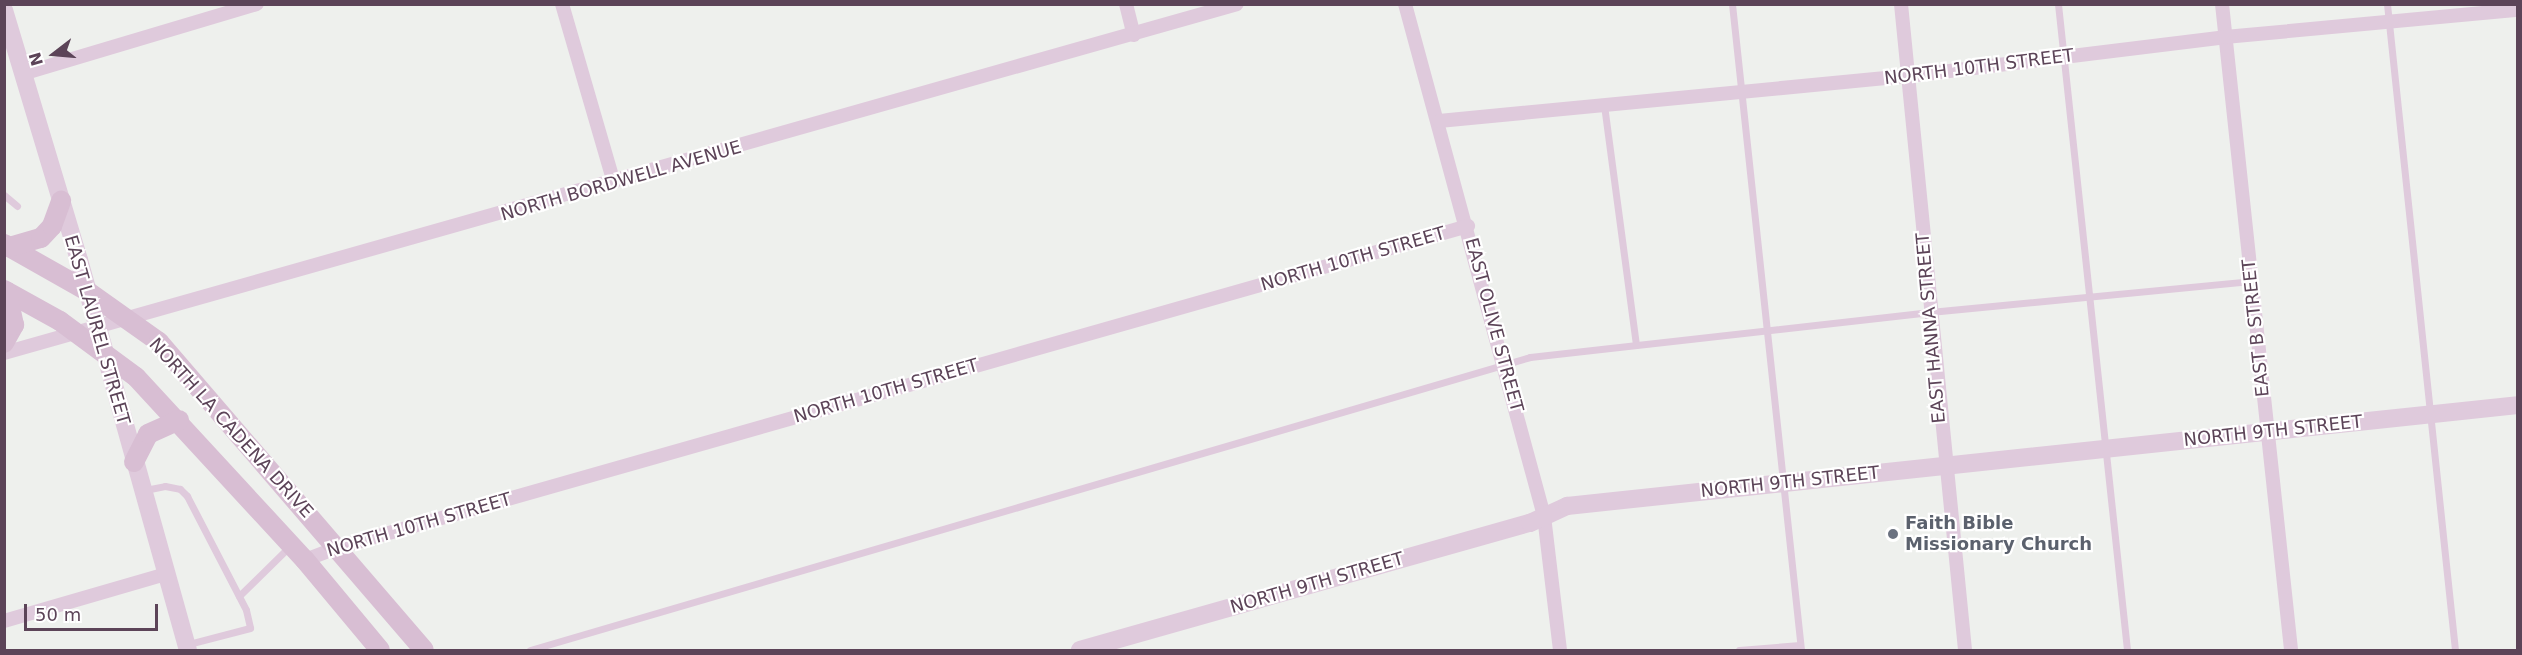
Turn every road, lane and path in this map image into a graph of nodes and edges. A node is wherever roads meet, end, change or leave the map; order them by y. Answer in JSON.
{"nodes":[{"id":1,"x":257,"y":4,"type":"edge"},
{"id":2,"x":562,"y":4,"type":"edge"},
{"id":3,"x":1126,"y":4,"type":"edge"},
{"id":4,"x":1238,"y":4,"type":"edge"},
{"id":5,"x":1405,"y":4,"type":"edge"},
{"id":6,"x":1732,"y":4,"type":"edge"},
{"id":7,"x":1901,"y":4,"type":"edge"},
{"id":8,"x":2058,"y":4,"type":"edge"},
{"id":9,"x":2222,"y":4,"type":"edge"},
{"id":10,"x":2387,"y":4,"type":"edge"},
{"id":11,"x":4,"y":10,"type":"edge"},
{"id":12,"x":2517,"y":10,"type":"edge"},
{"id":13,"x":2389,"y":22,"type":"junction"},
{"id":14,"x":1134,"y":35,"type":"junction"},
{"id":15,"x":2225,"y":37,"type":"junction"},
{"id":16,"x":2064,"y":57,"type":"junction"},
{"id":17,"x":22,"y":74,"type":"junction"},
{"id":18,"x":1910,"y":76,"type":"junction"},
{"id":19,"x":1742,"y":92,"type":"junction"},
{"id":20,"x":1604,"y":105,"type":"junction"},
{"id":21,"x":1439,"y":121,"type":"junction"},
{"id":22,"x":614,"y":183,"type":"junction"},
{"id":23,"x":4,"y":195,"type":"edge"},
{"id":24,"x":61,"y":201,"type":"junction"},
{"id":25,"x":17,"y":206,"type":"dead end"},
{"id":26,"x":1468,"y":226,"type":"junction"},
{"id":27,"x":7,"y":245,"type":"edge"},
{"id":28,"x":2251,"y":281,"type":"junction"},
{"id":29,"x":6,"y":291,"type":"edge"},
{"id":30,"x":87,"y":291,"type":"junction"},
{"id":31,"x":2089,"y":296,"type":"junction"},
{"id":32,"x":1930,"y":312,"type":"junction"},
{"id":33,"x":130,"y":320,"type":"junction"},
{"id":34,"x":98,"y":328,"type":"junction"},
{"id":35,"x":1767,"y":330,"type":"junction"},
{"id":36,"x":77,"y":333,"type":"junction"},
{"id":37,"x":4,"y":343,"type":"edge"},
{"id":38,"x":1636,"y":345,"type":"junction"},
{"id":39,"x":104,"y":351,"type":"junction"},
{"id":40,"x":4,"y":353,"type":"edge"},
{"id":41,"x":1505,"y":366,"type":"junction"},
{"id":42,"x":2517,"y":405,"type":"edge"},
{"id":43,"x":2430,"y":414,"type":"junction"},
{"id":44,"x":178,"y":420,"type":"junction"},
{"id":45,"x":2267,"y":432,"type":"junction"},
{"id":46,"x":2105,"y":449,"type":"junction"},
{"id":47,"x":134,"y":462,"type":"junction"},
{"id":48,"x":1944,"y":466,"type":"junction"},
{"id":49,"x":1783,"y":483,"type":"junction"},
{"id":50,"x":142,"y":491,"type":"junction"},
{"id":51,"x":1544,"y":516,"type":"junction"},
{"id":52,"x":291,"y":545,"type":"junction"},
{"id":53,"x":336,"y":548,"type":"junction"},
{"id":54,"x":305,"y":560,"type":"junction"},
{"id":55,"x":166,"y":574,"type":"junction"},
{"id":56,"x":239,"y":596,"type":"junction"},
{"id":57,"x":4,"y":621,"type":"edge"},
{"id":58,"x":187,"y":648,"type":"edge"},
{"id":59,"x":1801,"y":648,"type":"edge"},
{"id":60,"x":380,"y":651,"type":"edge"},
{"id":61,"x":424,"y":651,"type":"edge"},
{"id":62,"x":530,"y":651,"type":"edge"},
{"id":63,"x":1080,"y":651,"type":"edge"},
{"id":64,"x":1560,"y":651,"type":"edge"},
{"id":65,"x":1739,"y":651,"type":"edge"},
{"id":66,"x":1965,"y":651,"type":"edge"},
{"id":67,"x":2127,"y":651,"type":"edge"},
{"id":68,"x":2291,"y":651,"type":"edge"},
{"id":69,"x":2456,"y":651,"type":"edge"}],
"edges":[{"from":1,"to":17,"type":"street"},
{"from":2,"to":22,"type":"street"},
{"from":3,"to":14,"type":"street"},
{"from":4,"to":14,"type":"street","name":"NORTH BORDWELL AVENUE"},
{"from":5,"to":21,"type":"street","name":"EAST OLIVE STREET"},
{"from":6,"to":19,"type":"lane"},
{"from":7,"to":18,"type":"street","name":"EAST HANNA STREET"},
{"from":8,"to":16,"type":"lane"},
{"from":9,"to":15,"type":"street","name":"EAST B STREET"},
{"from":10,"to":13,"type":"lane"},
{"from":11,"to":17,"type":"street","name":"EAST LAUREL STREET"},
{"from":12,"to":13,"type":"street","name":"NORTH 10TH STREET"},
{"from":13,"to":15,"type":"street","name":"NORTH 10TH STREET"},
{"from":13,"to":43,"type":"lane"},
{"from":14,"to":22,"type":"street","name":"NORTH BORDWELL AVENUE"},
{"from":15,"to":16,"type":"street","name":"NORTH 10TH STREET"},
{"from":15,"to":28,"type":"street","name":"EAST B STREET"},
{"from":16,"to":18,"type":"street","name":"NORTH 10TH STREET"},
{"from":16,"to":31,"type":"lane"},
{"from":17,"to":24,"type":"street","name":"EAST LAUREL STREET"},
{"from":18,"to":19,"type":"street","name":"NORTH 10TH STREET"},
{"from":18,"to":32,"type":"street","name":"EAST HANNA STREET"},
{"from":19,"to":20,"type":"street","name":"NORTH 10TH STREET"},
{"from":19,"to":35,"type":"lane"},
{"from":20,"to":21,"type":"street","name":"NORTH 10TH STREET"},
{"from":20,"to":38,"type":"lane"},
{"from":21,"to":26,"type":"street","name":"EAST OLIVE STREET"},
{"from":22,"to":33,"type":"street","name":"NORTH BORDWELL AVENUE"},
{"from":23,"to":25,"type":"lane"},
{"from":24,"to":27,"type":"main road"},
{"from":24,"to":30,"type":"street","name":"EAST LAUREL STREET"},
{"from":26,"to":41,"type":"street","name":"EAST OLIVE STREET"},
{"from":26,"to":53,"type":"street","name":"NORTH 10TH STREET"},
{"from":27,"to":30,"type":"main road","name":"NORTH LA CADENA DRIVE"},
{"from":28,"to":31,"type":"lane"},
{"from":28,"to":45,"type":"street","name":"EAST B STREET"},
{"from":29,"to":36,"type":"main road","name":"NORTH LA CADENA DRIVE"},
{"from":29,"to":37,"type":"main road"},
{"from":30,"to":33,"type":"main road","name":"NORTH LA CADENA DRIVE"},
{"from":30,"to":34,"type":"street","name":"EAST LAUREL STREET"},
{"from":31,"to":32,"type":"lane"},
{"from":31,"to":46,"type":"lane"},
{"from":32,"to":35,"type":"lane"},
{"from":32,"to":48,"type":"street","name":"EAST HANNA STREET"},
{"from":33,"to":34,"type":"street","name":"NORTH BORDWELL AVENUE"},
{"from":33,"to":53,"type":"main road","name":"NORTH LA CADENA DRIVE"},
{"from":34,"to":36,"type":"street","name":"NORTH BORDWELL AVENUE"},
{"from":34,"to":39,"type":"street","name":"EAST LAUREL STREET"},
{"from":35,"to":38,"type":"lane"},
{"from":35,"to":49,"type":"lane"},
{"from":36,"to":39,"type":"main road","name":"NORTH LA CADENA DRIVE"},
{"from":36,"to":40,"type":"street","name":"NORTH BORDWELL AVENUE"},
{"from":38,"to":41,"type":"lane"},
{"from":39,"to":44,"type":"main road","name":"NORTH LA CADENA DRIVE"},
{"from":39,"to":47,"type":"street","name":"EAST LAUREL STREET"},
{"from":41,"to":51,"type":"street","name":"EAST OLIVE STREET"},
{"from":41,"to":62,"type":"lane"},
{"from":42,"to":43,"type":"street","name":"NORTH 9TH STREET"},
{"from":43,"to":45,"type":"street","name":"NORTH 9TH STREET"},
{"from":43,"to":69,"type":"lane"},
{"from":44,"to":47,"type":"main road"},
{"from":44,"to":52,"type":"main road","name":"NORTH LA CADENA DRIVE"},
{"from":45,"to":46,"type":"street","name":"NORTH 9TH STREET"},
{"from":45,"to":68,"type":"street","name":"EAST B STREET"},
{"from":46,"to":48,"type":"street","name":"NORTH 9TH STREET"},
{"from":46,"to":67,"type":"lane"},
{"from":47,"to":50,"type":"street","name":"EAST LAUREL STREET"},
{"from":48,"to":49,"type":"street","name":"NORTH 9TH STREET"},
{"from":48,"to":66,"type":"street","name":"EAST HANNA STREET"},
{"from":49,"to":51,"type":"street","name":"NORTH 9TH STREET"},
{"from":49,"to":59,"type":"lane"},
{"from":50,"to":55,"type":"street","name":"EAST LAUREL STREET"},
{"from":50,"to":56,"type":"lane"},
{"from":51,"to":63,"type":"street","name":"NORTH 9TH STREET"},
{"from":51,"to":64,"type":"street","name":"EAST OLIVE STREET"},
{"from":52,"to":54,"type":"main road","name":"NORTH LA CADENA DRIVE"},
{"from":52,"to":56,"type":"lane"},
{"from":53,"to":54,"type":"street","name":"NORTH 10TH STREET"},
{"from":53,"to":61,"type":"main road","name":"NORTH LA CADENA DRIVE"},
{"from":54,"to":60,"type":"main road","name":"NORTH LA CADENA DRIVE"},
{"from":55,"to":57,"type":"street"},
{"from":55,"to":58,"type":"street","name":"EAST LAUREL STREET"},
{"from":56,"to":58,"type":"lane"},
{"from":59,"to":65,"type":"lane"}]}
